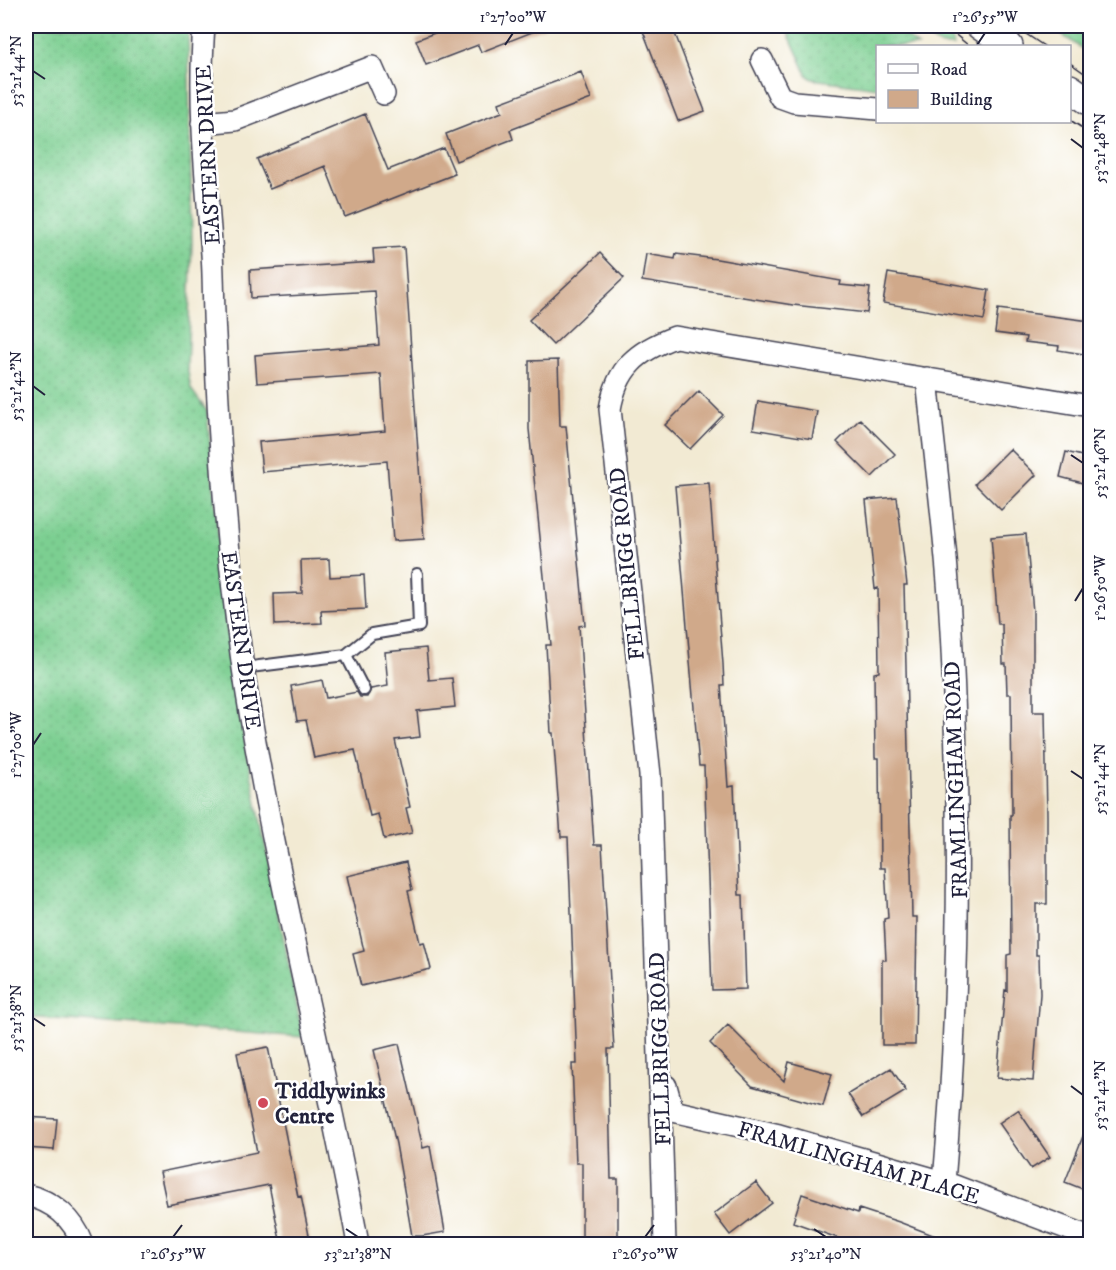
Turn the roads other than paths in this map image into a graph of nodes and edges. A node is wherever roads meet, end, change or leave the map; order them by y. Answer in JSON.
{"nodes":[{"id":1,"x":204,"y":26,"type":"edge"},
{"id":2,"x":762,"y":60,"type":"dead end"},
{"id":3,"x":1071,"y":89,"type":"edge"},
{"id":4,"x":384,"y":94,"type":"dead end"},
{"id":5,"x":1090,"y":102,"type":"edge"},
{"id":6,"x":876,"y":109,"type":"edge"},
{"id":7,"x":202,"y":123,"type":"junction"},
{"id":8,"x":927,"y":378,"type":"junction"},
{"id":9,"x":1090,"y":406,"type":"edge"},
{"id":10,"x":417,"y":574,"type":"dead end"},
{"id":11,"x":346,"y":655,"type":"junction"},
{"id":12,"x":243,"y":668,"type":"junction"},
{"id":13,"x":364,"y":690,"type":"dead end"},
{"id":14,"x":660,"y":1062,"type":"junction"},
{"id":15,"x":944,"y":1182,"type":"junction"},
{"id":16,"x":26,"y":1195,"type":"edge"},
{"id":17,"x":1090,"y":1237,"type":"edge"},
{"id":18,"x":83,"y":1245,"type":"edge"},
{"id":19,"x":358,"y":1245,"type":"edge"},
{"id":20,"x":664,"y":1245,"type":"edge"}],
"edges":[{"from":1,"to":7,"type":"street","name":"EASTERN DRIVE"},
{"from":2,"to":6,"type":"street"},
{"from":3,"to":5,"type":"street"},
{"from":4,"to":7,"type":"street"},
{"from":7,"to":12,"type":"street","name":"EASTERN DRIVE"},
{"from":8,"to":9,"type":"street","name":"FELLBRIGG ROAD"},
{"from":8,"to":14,"type":"street","name":"FELLBRIGG ROAD"},
{"from":8,"to":15,"type":"street","name":"FRAMLINGHAM ROAD"},
{"from":10,"to":11,"type":"lane"},
{"from":11,"to":12,"type":"lane"},
{"from":11,"to":13,"type":"lane"},
{"from":12,"to":19,"type":"street","name":"EASTERN DRIVE"},
{"from":14,"to":15,"type":"street","name":"FRAMLINGHAM PLACE"},
{"from":14,"to":20,"type":"street","name":"FELLBRIGG ROAD"},
{"from":15,"to":17,"type":"street","name":"FRAMLINGHAM PLACE"},
{"from":16,"to":18,"type":"street"}]}
